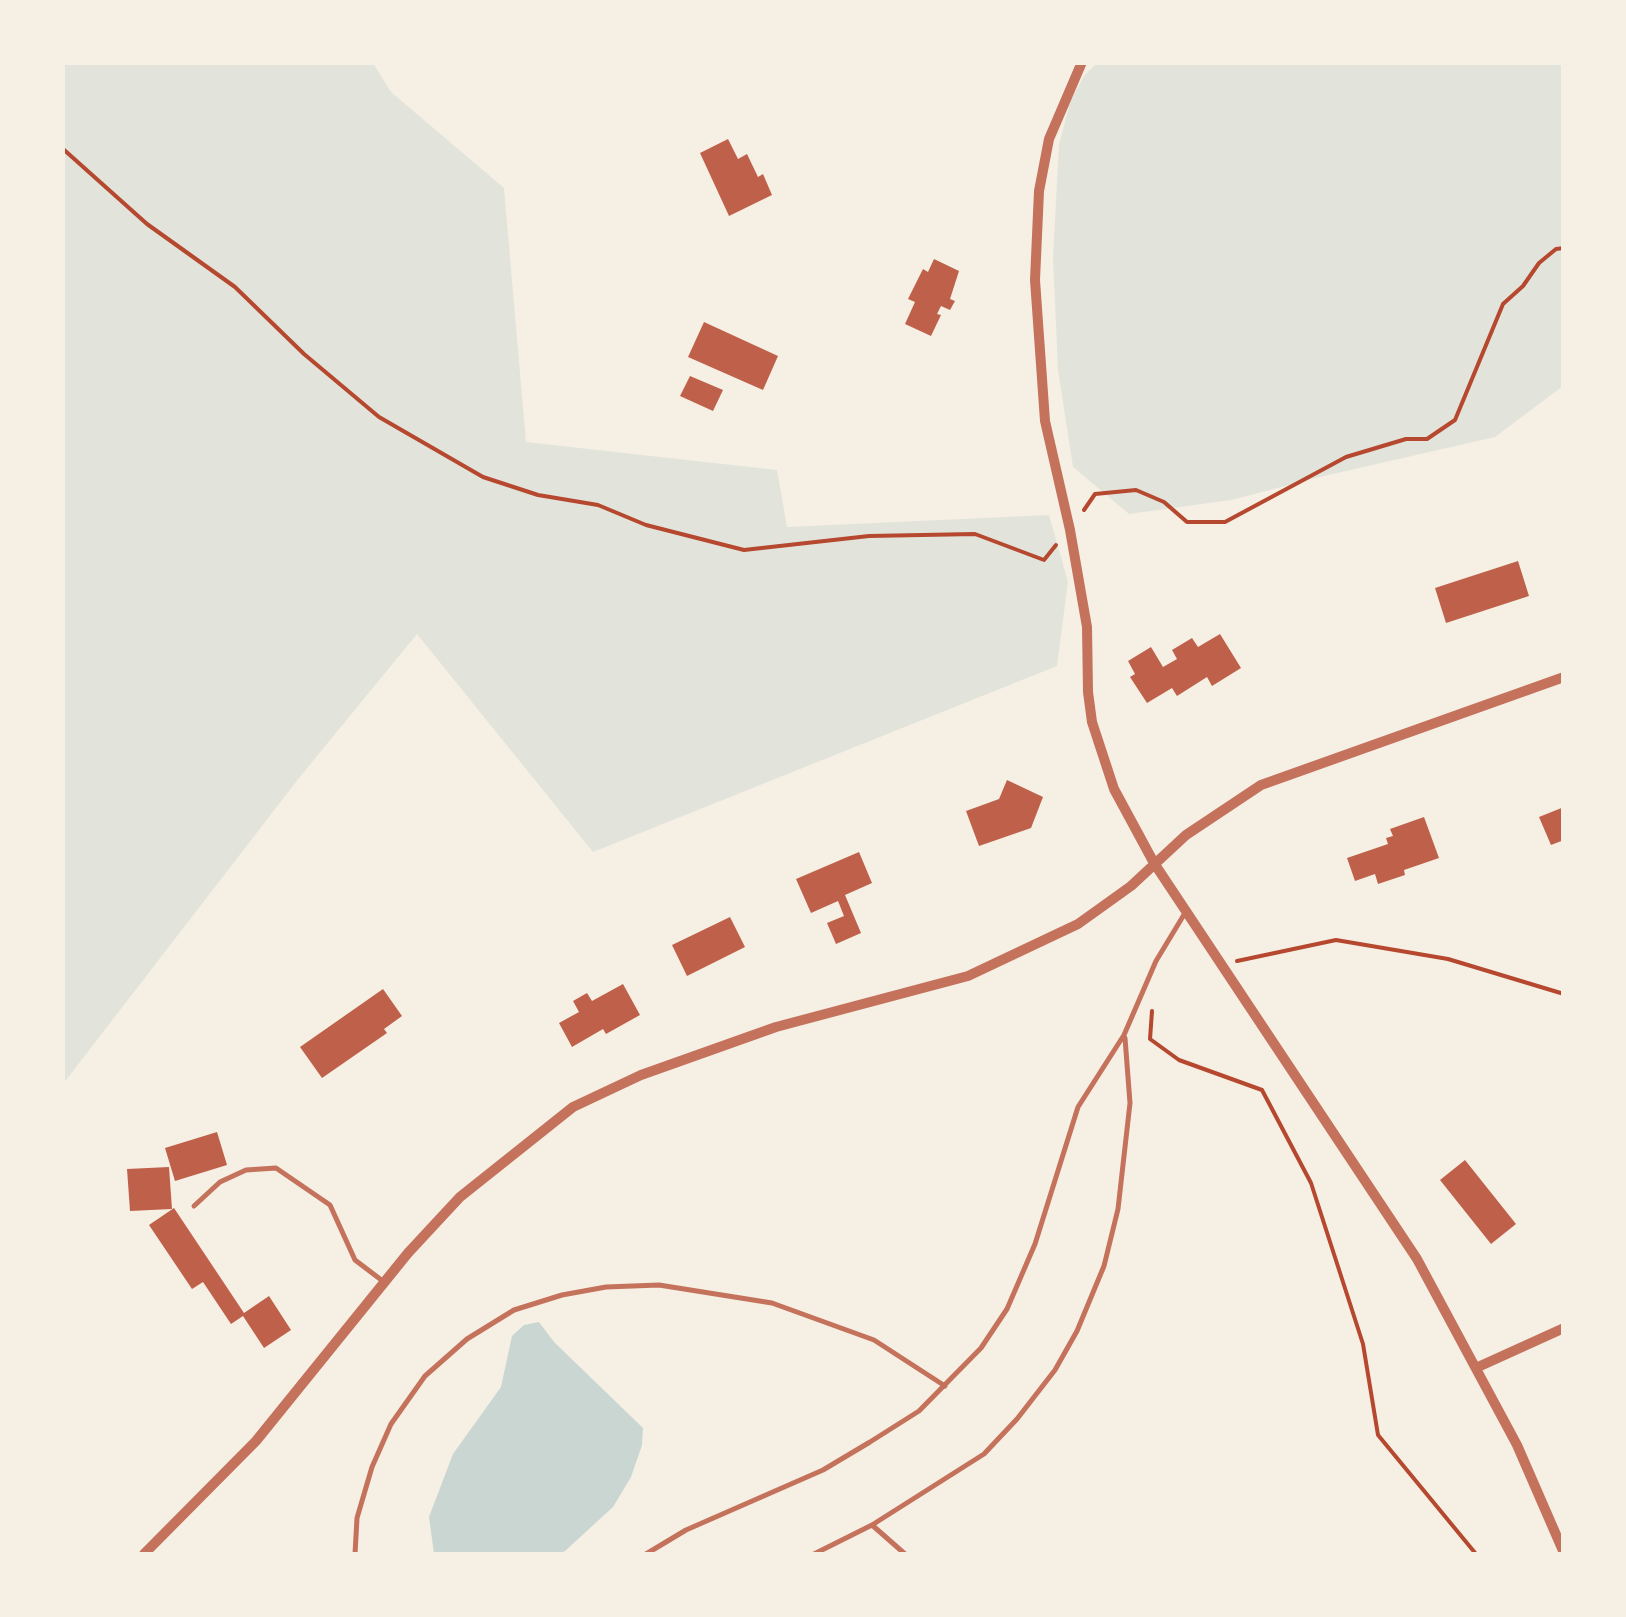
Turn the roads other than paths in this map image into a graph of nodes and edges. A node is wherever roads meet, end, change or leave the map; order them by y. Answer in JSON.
{"nodes":[{"id":1,"x":1082,"y":62,"type":"edge"},
{"id":2,"x":1564,"y":677,"type":"edge"},
{"id":3,"x":1154,"y":862,"type":"junction"},
{"id":4,"x":1186,"y":910,"type":"junction"},
{"id":5,"x":1124,"y":1035,"type":"junction"},
{"id":6,"x":194,"y":1206,"type":"dead end"},
{"id":7,"x":384,"y":1282,"type":"junction"},
{"id":8,"x":1564,"y":1328,"type":"edge"},
{"id":9,"x":1478,"y":1367,"type":"junction"},
{"id":10,"x":945,"y":1386,"type":"junction"},
{"id":11,"x":872,"y":1526,"type":"junction"},
{"id":12,"x":1564,"y":1553,"type":"edge"},
{"id":13,"x":144,"y":1554,"type":"edge"},
{"id":14,"x":355,"y":1554,"type":"edge"},
{"id":15,"x":646,"y":1554,"type":"edge"},
{"id":16,"x":814,"y":1554,"type":"edge"},
{"id":17,"x":905,"y":1554,"type":"edge"}],
"edges":[{"from":1,"to":3,"type":"street"},
{"from":2,"to":3,"type":"street"},
{"from":3,"to":4,"type":"street"},
{"from":3,"to":7,"type":"street"},
{"from":4,"to":5,"type":"lane"},
{"from":4,"to":9,"type":"street"},
{"from":5,"to":10,"type":"lane"},
{"from":5,"to":11,"type":"lane"},
{"from":6,"to":7,"type":"lane"},
{"from":7,"to":13,"type":"street"},
{"from":8,"to":9,"type":"street"},
{"from":9,"to":12,"type":"street"},
{"from":10,"to":14,"type":"lane"},
{"from":10,"to":15,"type":"lane"},
{"from":11,"to":16,"type":"lane"},
{"from":11,"to":17,"type":"lane"}]}
